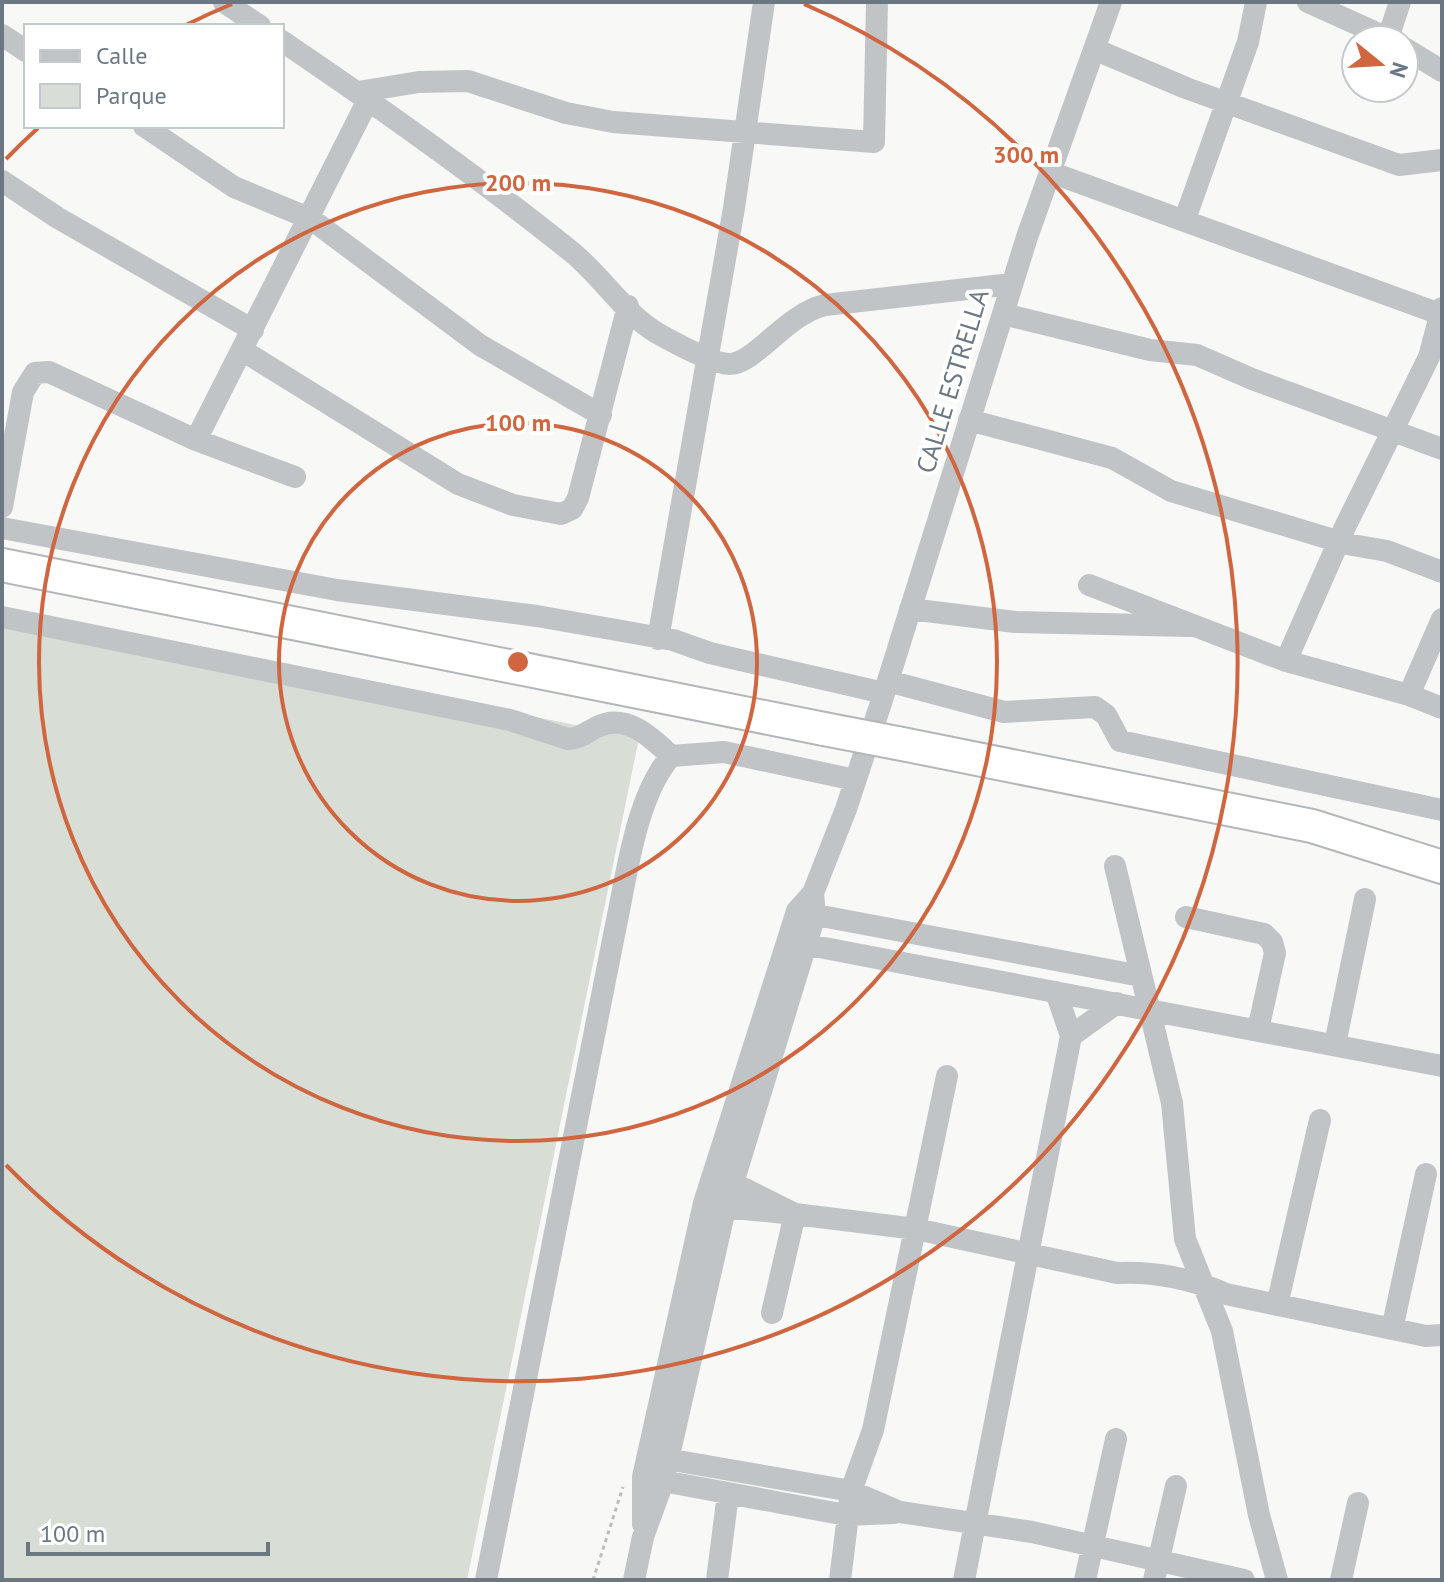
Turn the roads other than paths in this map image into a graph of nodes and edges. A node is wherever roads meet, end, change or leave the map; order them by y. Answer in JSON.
{"nodes":[{"id":1,"x":224,"y":2,"type":"edge"},
{"id":2,"x":877,"y":2,"type":"edge"},
{"id":3,"x":1111,"y":2,"type":"edge"},
{"id":4,"x":1256,"y":2,"type":"edge"},
{"id":5,"x":1308,"y":2,"type":"edge"},
{"id":6,"x":1400,"y":2,"type":"edge"},
{"id":7,"x":760,"y":3,"type":"edge"},
{"id":8,"x":257,"y":24,"type":"edge"},
{"id":9,"x":1356,"y":24,"type":"edge"},
{"id":10,"x":1397,"y":24,"type":"edge"},
{"id":11,"x":2,"y":35,"type":"edge"},
{"id":12,"x":284,"y":42,"type":"edge"},
{"id":13,"x":1094,"y":49,"type":"junction"},
{"id":14,"x":24,"y":50,"type":"edge"},
{"id":15,"x":1420,"y":57,"type":"edge"},
{"id":16,"x":1442,"y":71,"type":"edge"},
{"id":17,"x":363,"y":96,"type":"junction"},
{"id":18,"x":1225,"y":103,"type":"junction"},
{"id":19,"x":147,"y":128,"type":"edge"},
{"id":20,"x":745,"y":135,"type":"junction"},
{"id":21,"x":1442,"y":160,"type":"edge"},
{"id":22,"x":1050,"y":172,"type":"junction"},
{"id":23,"x":2,"y":181,"type":"edge"},
{"id":24,"x":311,"y":219,"type":"junction"},
{"id":25,"x":1185,"y":219,"type":"junction"},
{"id":26,"x":1012,"y":284,"type":"junction"},
{"id":27,"x":628,"y":306,"type":"junction"},
{"id":28,"x":1441,"y":311,"type":"edge"},
{"id":29,"x":1003,"y":314,"type":"junction"},
{"id":30,"x":247,"y":340,"type":"junction"},
{"id":31,"x":707,"y":357,"type":"junction"},
{"id":32,"x":1435,"y":360,"type":"edge"},
{"id":33,"x":601,"y":415,"type":"junction"},
{"id":34,"x":969,"y":420,"type":"junction"},
{"id":35,"x":1391,"y":431,"type":"junction"},
{"id":36,"x":196,"y":440,"type":"junction"},
{"id":37,"x":1442,"y":449,"type":"edge"},
{"id":38,"x":295,"y":477,"type":"dead end"},
{"id":39,"x":2,"y":507,"type":"edge"},
{"id":40,"x":2,"y":528,"type":"edge"},
{"id":41,"x":1339,"y":542,"type":"junction"},
{"id":42,"x":2,"y":565,"type":"edge"},
{"id":43,"x":1442,"y":572,"type":"edge"},
{"id":44,"x":1089,"y":585,"type":"dead end"},
{"id":45,"x":910,"y":609,"type":"junction"},
{"id":46,"x":2,"y":617,"type":"edge"},
{"id":47,"x":1442,"y":619,"type":"edge"},
{"id":48,"x":1204,"y":627,"type":"junction"},
{"id":49,"x":658,"y":639,"type":"junction"},
{"id":50,"x":1286,"y":661,"type":"junction"},
{"id":51,"x":886,"y":687,"type":"junction"},
{"id":52,"x":1409,"y":695,"type":"junction"},
{"id":53,"x":1442,"y":708,"type":"edge"},
{"id":54,"x":671,"y":756,"type":"junction"},
{"id":55,"x":855,"y":780,"type":"junction"},
{"id":56,"x":1442,"y":810,"type":"edge"},
{"id":57,"x":1115,"y":866,"type":"dead end"},
{"id":58,"x":1442,"y":867,"type":"edge"},
{"id":59,"x":1365,"y":899,"type":"dead end"},
{"id":60,"x":808,"y":906,"type":"junction"},
{"id":61,"x":1186,"y":917,"type":"dead end"},
{"id":62,"x":797,"y":942,"type":"junction"},
{"id":63,"x":1141,"y":976,"type":"junction"},
{"id":64,"x":1056,"y":992,"type":"junction"},
{"id":65,"x":1117,"y":1003,"type":"junction"},
{"id":66,"x":1152,"y":1010,"type":"junction"},
{"id":67,"x":1258,"y":1030,"type":"junction"},
{"id":68,"x":1071,"y":1036,"type":"junction"},
{"id":69,"x":1335,"y":1044,"type":"junction"},
{"id":70,"x":1442,"y":1066,"type":"edge"},
{"id":71,"x":947,"y":1076,"type":"dead end"},
{"id":72,"x":1320,"y":1120,"type":"dead end"},
{"id":73,"x":1426,"y":1174,"type":"dead end"},
{"id":74,"x":722,"y":1180,"type":"junction"},
{"id":75,"x":714,"y":1206,"type":"junction"},
{"id":76,"x":795,"y":1214,"type":"junction"},
{"id":77,"x":916,"y":1229,"type":"junction"},
{"id":78,"x":1028,"y":1254,"type":"junction"},
{"id":79,"x":1214,"y":1293,"type":"junction"},
{"id":80,"x":1277,"y":1305,"type":"junction"},
{"id":81,"x":772,"y":1313,"type":"dead end"},
{"id":82,"x":1392,"y":1329,"type":"junction"},
{"id":83,"x":1437,"y":1339,"type":"edge"},
{"id":84,"x":1116,"y":1439,"type":"dead end"},
{"id":85,"x":650,"y":1471,"type":"junction"},
{"id":86,"x":1176,"y":1486,"type":"dead end"},
{"id":87,"x":851,"y":1491,"type":"junction"},
{"id":88,"x":728,"y":1494,"type":"junction"},
{"id":89,"x":1358,"y":1503,"type":"dead end"},
{"id":90,"x":900,"y":1512,"type":"junction"},
{"id":91,"x":846,"y":1515,"type":"junction"},
{"id":92,"x":975,"y":1524,"type":"junction"},
{"id":93,"x":1093,"y":1548,"type":"junction"},
{"id":94,"x":1156,"y":1571,"type":"edge"},
{"id":95,"x":486,"y":1580,"type":"edge"},
{"id":96,"x":634,"y":1580,"type":"edge"},
{"id":97,"x":717,"y":1580,"type":"edge"},
{"id":98,"x":840,"y":1580,"type":"edge"},
{"id":99,"x":964,"y":1580,"type":"edge"},
{"id":100,"x":1085,"y":1580,"type":"edge"},
{"id":101,"x":1244,"y":1580,"type":"edge"},
{"id":102,"x":1277,"y":1580,"type":"edge"},
{"id":103,"x":1341,"y":1580,"type":"edge"}],
"edges":[{"from":1,"to":8,"type":"street"},
{"from":2,"to":20,"type":"street"},
{"from":3,"to":13,"type":"street","name":"CALLE ESTRELLA"},
{"from":4,"to":18,"type":"street"},
{"from":5,"to":9,"type":"street"},
{"from":6,"to":10,"type":"street"},
{"from":7,"to":20,"type":"street"},
{"from":11,"to":14,"type":"street"},
{"from":12,"to":17,"type":"street"},
{"from":13,"to":18,"type":"street"},
{"from":13,"to":22,"type":"street","name":"CALLE ESTRELLA"},
{"from":15,"to":16,"type":"street"},
{"from":17,"to":20,"type":"street"},
{"from":17,"to":24,"type":"street"},
{"from":17,"to":27,"type":"street"},
{"from":18,"to":21,"type":"street"},
{"from":18,"to":25,"type":"street"},
{"from":19,"to":24,"type":"street"},
{"from":20,"to":31,"type":"street"},
{"from":22,"to":25,"type":"street"},
{"from":22,"to":26,"type":"street","name":"CALLE ESTRELLA"},
{"from":23,"to":30,"type":"street"},
{"from":24,"to":30,"type":"street"},
{"from":24,"to":33,"type":"street"},
{"from":25,"to":28,"type":"street"},
{"from":26,"to":29,"type":"street","name":"CALLE ESTRELLA"},
{"from":26,"to":31,"type":"street"},
{"from":27,"to":31,"type":"street"},
{"from":27,"to":33,"type":"street"},
{"from":28,"to":32,"type":"street"},
{"from":29,"to":34,"type":"street","name":"CALLE ESTRELLA"},
{"from":29,"to":35,"type":"street"},
{"from":30,"to":33,"type":"street"},
{"from":30,"to":36,"type":"street"},
{"from":31,"to":49,"type":"street"},
{"from":32,"to":35,"type":"street"},
{"from":34,"to":41,"type":"street"},
{"from":34,"to":45,"type":"street","name":"CALLE ESTRELLA"},
{"from":35,"to":37,"type":"street"},
{"from":35,"to":41,"type":"street"},
{"from":36,"to":38,"type":"street"},
{"from":36,"to":39,"type":"street"},
{"from":40,"to":49,"type":"street"},
{"from":41,"to":43,"type":"street"},
{"from":41,"to":50,"type":"street"},
{"from":42,"to":58,"type":"highway","bridge":true},
{"from":44,"to":48,"type":"street"},
{"from":45,"to":48,"type":"street"},
{"from":45,"to":51,"type":"street","name":"CALLE ESTRELLA"},
{"from":46,"to":54,"type":"street"},
{"from":47,"to":52,"type":"street"},
{"from":48,"to":50,"type":"street"},
{"from":49,"to":51,"type":"street"},
{"from":50,"to":52,"type":"street"},
{"from":51,"to":55,"type":"street","name":"CALLE ESTRELLA"},
{"from":51,"to":56,"type":"street"},
{"from":52,"to":53,"type":"street"},
{"from":54,"to":55,"type":"street"},
{"from":54,"to":95,"type":"street"},
{"from":55,"to":60,"type":"street","name":"CALLE ESTRELLA"},
{"from":57,"to":63,"type":"street"},
{"from":59,"to":69,"type":"street"},
{"from":60,"to":62,"type":"street","name":"CALLE ESTRELLA"},
{"from":60,"to":63,"type":"street"},
{"from":61,"to":67,"type":"street"},
{"from":62,"to":64,"type":"street"},
{"from":62,"to":74,"type":"street","name":"CALLE ESTRELLA"},
{"from":63,"to":66,"type":"street"},
{"from":64,"to":65,"type":"street"},
{"from":64,"to":68,"type":"street"},
{"from":65,"to":66,"type":"street"},
{"from":65,"to":68,"type":"street"},
{"from":66,"to":67,"type":"street"},
{"from":66,"to":79,"type":"street"},
{"from":67,"to":69,"type":"street"},
{"from":68,"to":78,"type":"street"},
{"from":69,"to":70,"type":"street"},
{"from":71,"to":77,"type":"street"},
{"from":72,"to":80,"type":"street"},
{"from":73,"to":82,"type":"street"},
{"from":74,"to":75,"type":"street","name":"CALLE ESTRELLA"},
{"from":74,"to":76,"type":"street"},
{"from":75,"to":76,"type":"street"},
{"from":75,"to":85,"type":"street","name":"CALLE ESTRELLA"},
{"from":76,"to":77,"type":"street"},
{"from":76,"to":81,"type":"street"},
{"from":77,"to":78,"type":"street"},
{"from":77,"to":87,"type":"street"},
{"from":78,"to":79,"type":"street"},
{"from":78,"to":92,"type":"street"},
{"from":79,"to":80,"type":"street"},
{"from":79,"to":102,"type":"street"},
{"from":80,"to":82,"type":"street"},
{"from":82,"to":83,"type":"street"},
{"from":84,"to":93,"type":"street"},
{"from":85,"to":87,"type":"street"},
{"from":85,"to":88,"type":"street"},
{"from":85,"to":96,"type":"street","name":"CALLE ESTRELLA"},
{"from":86,"to":94,"type":"street"},
{"from":87,"to":90,"type":"street"},
{"from":87,"to":91,"type":"street"},
{"from":88,"to":91,"type":"street"},
{"from":88,"to":97,"type":"street"},
{"from":89,"to":103,"type":"street"},
{"from":90,"to":91,"type":"street"},
{"from":90,"to":92,"type":"street"},
{"from":91,"to":98,"type":"street"},
{"from":92,"to":93,"type":"street"},
{"from":92,"to":99,"type":"street"},
{"from":93,"to":94,"type":"street"},
{"from":93,"to":100,"type":"street"},
{"from":94,"to":101,"type":"street"}]}
